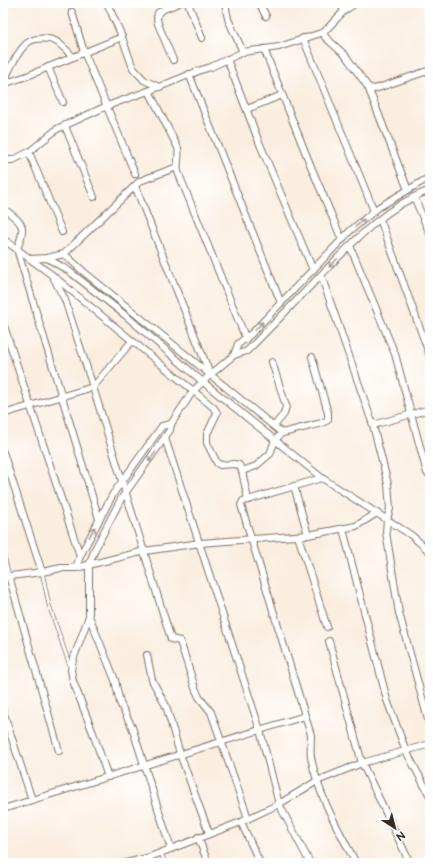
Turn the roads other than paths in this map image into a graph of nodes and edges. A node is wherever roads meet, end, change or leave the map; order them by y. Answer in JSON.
{"nodes":[{"id":1,"x":107,"y":3,"type":"edge"},
{"id":2,"x":180,"y":3,"type":"edge"},
{"id":3,"x":188,"y":3,"type":"edge"},
{"id":4,"x":224,"y":3,"type":"edge"},
{"id":5,"x":259,"y":3,"type":"edge"},
{"id":6,"x":340,"y":3,"type":"edge"},
{"id":7,"x":356,"y":3,"type":"edge"},
{"id":8,"x":344,"y":11,"type":"junction"},
{"id":9,"x":72,"y":12,"type":"dead end"},
{"id":10,"x":266,"y":16,"type":"dead end"},
{"id":11,"x":324,"y":32,"type":"junction"},
{"id":12,"x":122,"y":37,"type":"junction"},
{"id":13,"x":202,"y":38,"type":"dead end"},
{"id":14,"x":303,"y":38,"type":"junction"},
{"id":15,"x":264,"y":49,"type":"junction"},
{"id":16,"x":84,"y":52,"type":"junction"},
{"id":17,"x":243,"y":52,"type":"junction"},
{"id":18,"x":73,"y":57,"type":"junction"},
{"id":19,"x":173,"y":60,"type":"dead end"},
{"id":20,"x":227,"y":60,"type":"junction"},
{"id":21,"x":48,"y":67,"type":"junction"},
{"id":22,"x":430,"y":70,"type":"edge"},
{"id":23,"x":190,"y":74,"type":"junction"},
{"id":24,"x":3,"y":83,"type":"edge"},
{"id":25,"x":159,"y":87,"type":"junction"},
{"id":26,"x":368,"y":87,"type":"junction"},
{"id":27,"x":149,"y":91,"type":"junction"},
{"id":28,"x":282,"y":95,"type":"junction"},
{"id":29,"x":63,"y":102,"type":"dead end"},
{"id":30,"x":107,"y":106,"type":"junction"},
{"id":31,"x":247,"y":109,"type":"junction"},
{"id":32,"x":65,"y":126,"type":"junction"},
{"id":33,"x":29,"y":152,"type":"junction"},
{"id":34,"x":3,"y":160,"type":"edge"},
{"id":35,"x":177,"y":167,"type":"junction"},
{"id":36,"x":135,"y":174,"type":"dead end"},
{"id":37,"x":430,"y":177,"type":"edge"},
{"id":38,"x":134,"y":186,"type":"junction"},
{"id":39,"x":408,"y":190,"type":"junction"},
{"id":40,"x":430,"y":190,"type":"edge"},
{"id":41,"x":94,"y":197,"type":"dead end"},
{"id":42,"x":414,"y":197,"type":"junction"},
{"id":43,"x":3,"y":208,"type":"edge"},
{"id":44,"x":374,"y":211,"type":"junction"},
{"id":45,"x":380,"y":219,"type":"junction"},
{"id":46,"x":62,"y":232,"type":"dead end"},
{"id":47,"x":430,"y":234,"type":"edge"},
{"id":48,"x":3,"y":239,"type":"edge"},
{"id":49,"x":342,"y":240,"type":"junction"},
{"id":50,"x":350,"y":246,"type":"junction"},
{"id":51,"x":17,"y":249,"type":"junction"},
{"id":52,"x":64,"y":254,"type":"junction"},
{"id":53,"x":47,"y":258,"type":"junction"},
{"id":54,"x":30,"y":259,"type":"junction"},
{"id":55,"x":313,"y":270,"type":"junction"},
{"id":56,"x":52,"y":275,"type":"junction"},
{"id":57,"x":321,"y":275,"type":"junction"},
{"id":58,"x":281,"y":303,"type":"junction"},
{"id":59,"x":3,"y":323,"type":"edge"},
{"id":60,"x":246,"y":339,"type":"junction"},
{"id":61,"x":132,"y":341,"type":"junction"},
{"id":62,"x":234,"y":355,"type":"junction"},
{"id":63,"x":430,"y":356,"type":"edge"},
{"id":64,"x":312,"y":357,"type":"dead end"},
{"id":65,"x":272,"y":362,"type":"dead end"},
{"id":66,"x":210,"y":375,"type":"junction"},
{"id":67,"x":202,"y":382,"type":"junction"},
{"id":68,"x":93,"y":387,"type":"junction"},
{"id":69,"x":193,"y":391,"type":"junction"},
{"id":70,"x":61,"y":396,"type":"junction"},
{"id":71,"x":30,"y":406,"type":"junction"},
{"id":72,"x":430,"y":408,"type":"edge"},
{"id":73,"x":3,"y":414,"type":"edge"},
{"id":74,"x":412,"y":414,"type":"junction"},
{"id":75,"x":171,"y":424,"type":"junction"},
{"id":76,"x":373,"y":425,"type":"junction"},
{"id":77,"x":274,"y":426,"type":"junction"},
{"id":78,"x":282,"y":432,"type":"junction"},
{"id":79,"x":165,"y":438,"type":"junction"},
{"id":80,"x":275,"y":440,"type":"junction"},
{"id":81,"x":3,"y":452,"type":"edge"},
{"id":82,"x":242,"y":471,"type":"junction"},
{"id":83,"x":427,"y":473,"type":"dead end"},
{"id":84,"x":322,"y":478,"type":"junction"},
{"id":85,"x":122,"y":481,"type":"junction"},
{"id":86,"x":294,"y":486,"type":"junction"},
{"id":87,"x":126,"y":493,"type":"junction"},
{"id":88,"x":248,"y":500,"type":"junction"},
{"id":89,"x":377,"y":513,"type":"junction"},
{"id":90,"x":387,"y":519,"type":"junction"},
{"id":91,"x":99,"y":520,"type":"junction"},
{"id":92,"x":343,"y":529,"type":"junction"},
{"id":93,"x":308,"y":535,"type":"junction"},
{"id":94,"x":298,"y":536,"type":"junction"},
{"id":95,"x":251,"y":538,"type":"junction"},
{"id":96,"x":200,"y":543,"type":"junction"},
{"id":97,"x":3,"y":551,"type":"edge"},
{"id":98,"x":145,"y":551,"type":"junction"},
{"id":99,"x":430,"y":552,"type":"edge"},
{"id":100,"x":80,"y":556,"type":"junction"},
{"id":101,"x":89,"y":565,"type":"junction"},
{"id":102,"x":76,"y":568,"type":"junction"},
{"id":103,"x":42,"y":572,"type":"junction"},
{"id":104,"x":6,"y":576,"type":"edge"},
{"id":105,"x":89,"y":616,"type":"junction"},
{"id":106,"x":327,"y":627,"type":"dead end"},
{"id":107,"x":328,"y":641,"type":"dead end"},
{"id":108,"x":147,"y":655,"type":"dead end"},
{"id":109,"x":71,"y":670,"type":"junction"},
{"id":110,"x":3,"y":711,"type":"edge"},
{"id":111,"x":305,"y":716,"type":"junction"},
{"id":112,"x":430,"y":727,"type":"edge"},
{"id":113,"x":260,"y":730,"type":"junction"},
{"id":114,"x":222,"y":741,"type":"junction"},
{"id":115,"x":430,"y":744,"type":"edge"},
{"id":116,"x":58,"y":751,"type":"dead end"},
{"id":117,"x":406,"y":751,"type":"junction"},
{"id":118,"x":180,"y":754,"type":"junction"},
{"id":119,"x":362,"y":763,"type":"junction"},
{"id":120,"x":144,"y":765,"type":"junction"},
{"id":121,"x":108,"y":776,"type":"junction"},
{"id":122,"x":317,"y":781,"type":"junction"},
{"id":123,"x":430,"y":796,"type":"edge"},
{"id":124,"x":32,"y":800,"type":"junction"},
{"id":125,"x":279,"y":804,"type":"junction"},
{"id":126,"x":3,"y":809,"type":"edge"},
{"id":127,"x":248,"y":818,"type":"junction"},
{"id":128,"x":241,"y":822,"type":"junction"},
{"id":129,"x":208,"y":833,"type":"junction"},
{"id":130,"x":198,"y":837,"type":"junction"},
{"id":131,"x":171,"y":849,"type":"junction"},
{"id":132,"x":161,"y":853,"type":"junction"},
{"id":133,"x":126,"y":863,"type":"edge"},
{"id":134,"x":165,"y":863,"type":"edge"},
{"id":135,"x":208,"y":863,"type":"edge"},
{"id":136,"x":260,"y":863,"type":"edge"},
{"id":137,"x":310,"y":863,"type":"edge"},
{"id":138,"x":356,"y":863,"type":"edge"},
{"id":139,"x":410,"y":863,"type":"edge"}],
"edges":[{"from":1,"to":12,"type":"street"},
{"from":2,"to":19,"type":"street"},
{"from":3,"to":13,"type":"street"},
{"from":4,"to":17,"type":"street"},
{"from":5,"to":10,"type":"street"},
{"from":6,"to":8,"type":"street"},
{"from":7,"to":8,"type":"street"},
{"from":8,"to":11,"type":"street"},
{"from":9,"to":16,"type":"street"},
{"from":11,"to":14,"type":"street"},
{"from":11,"to":26,"type":"street"},
{"from":12,"to":16,"type":"street"},
{"from":12,"to":25,"type":"street"},
{"from":14,"to":15,"type":"street"},
{"from":14,"to":44,"type":"street"},
{"from":15,"to":17,"type":"street"},
{"from":15,"to":28,"type":"street"},
{"from":16,"to":18,"type":"street"},
{"from":16,"to":30,"type":"street"},
{"from":17,"to":20,"type":"street"},
{"from":18,"to":21,"type":"street"},
{"from":18,"to":24,"type":"street"},
{"from":20,"to":23,"type":"street"},
{"from":20,"to":31,"type":"street"},
{"from":21,"to":24,"type":"street"},
{"from":21,"to":29,"type":"street"},
{"from":22,"to":26,"type":"street"},
{"from":23,"to":25,"type":"street"},
{"from":23,"to":58,"type":"street"},
{"from":25,"to":27,"type":"street"},
{"from":26,"to":39,"type":"street"},
{"from":27,"to":30,"type":"street"},
{"from":27,"to":35,"type":"street"},
{"from":28,"to":31,"type":"street"},
{"from":28,"to":49,"type":"street"},
{"from":30,"to":32,"type":"street"},
{"from":30,"to":36,"type":"street"},
{"from":31,"to":55,"type":"street"},
{"from":32,"to":33,"type":"street"},
{"from":32,"to":41,"type":"street"},
{"from":33,"to":34,"type":"street"},
{"from":33,"to":46,"type":"street"},
{"from":35,"to":38,"type":"street"},
{"from":35,"to":60,"type":"street"},
{"from":37,"to":39,"type":"street"},
{"from":38,"to":52,"type":"street"},
{"from":38,"to":66,"type":"street"},
{"from":39,"to":44,"type":"street"},
{"from":40,"to":42,"type":"street"},
{"from":42,"to":45,"type":"street"},
{"from":42,"to":47,"type":"street"},
{"from":43,"to":51,"type":"street"},
{"from":49,"to":44,"type":"street","one_way":true},
{"from":45,"to":50,"type":"street"},
{"from":45,"to":63,"type":"street"},
{"from":48,"to":51,"type":"street"},
{"from":49,"to":55,"type":"street"},
{"from":50,"to":57,"type":"street","one_way":true},
{"from":50,"to":74,"type":"street"},
{"from":51,"to":54,"type":"street"},
{"from":51,"to":70,"type":"street"},
{"from":52,"to":53,"type":"street"},
{"from":52,"to":66,"type":"street"},
{"from":53,"to":54,"type":"street"},
{"from":53,"to":67,"type":"street"},
{"from":54,"to":56,"type":"street"},
{"from":55,"to":58,"type":"street"},
{"from":56,"to":61,"type":"street"},
{"from":56,"to":68,"type":"street"},
{"from":57,"to":62,"type":"street"},
{"from":57,"to":76,"type":"street"},
{"from":60,"to":58,"type":"street","one_way":true},
{"from":59,"to":71,"type":"street"},
{"from":60,"to":62,"type":"street"},
{"from":61,"to":68,"type":"street"},
{"from":61,"to":69,"type":"street"},
{"from":62,"to":66,"type":"street"},
{"from":64,"to":78,"type":"street"},
{"from":65,"to":77,"type":"street"},
{"from":66,"to":67,"type":"street"},
{"from":66,"to":77,"type":"street"},
{"from":67,"to":69,"type":"street"},
{"from":67,"to":80,"type":"street"},
{"from":68,"to":70,"type":"street"},
{"from":68,"to":85,"type":"street"},
{"from":69,"to":75,"type":"street"},
{"from":69,"to":82,"type":"street"},
{"from":70,"to":71,"type":"street"},
{"from":70,"to":91,"type":"street"},
{"from":71,"to":73,"type":"street"},
{"from":71,"to":100,"type":"street"},
{"from":72,"to":74,"type":"street"},
{"from":74,"to":76,"type":"street"},
{"from":74,"to":83,"type":"street"},
{"from":75,"to":79,"type":"street"},
{"from":75,"to":85,"type":"street"},
{"from":76,"to":90,"type":"street"},
{"from":77,"to":78,"type":"street"},
{"from":78,"to":80,"type":"street"},
{"from":79,"to":87,"type":"street","one_way":true},
{"from":79,"to":96,"type":"street"},
{"from":80,"to":82,"type":"street"},
{"from":80,"to":84,"type":"street"},
{"from":81,"to":103,"type":"street"},
{"from":82,"to":88,"type":"street"},
{"from":84,"to":86,"type":"street"},
{"from":84,"to":89,"type":"street"},
{"from":85,"to":87,"type":"street"},
{"from":85,"to":91,"type":"street"},
{"from":86,"to":88,"type":"street"},
{"from":86,"to":93,"type":"street"},
{"from":87,"to":98,"type":"street"},
{"from":87,"to":101,"type":"street"},
{"from":88,"to":95,"type":"street"},
{"from":89,"to":90,"type":"street"},
{"from":89,"to":92,"type":"street"},
{"from":90,"to":99,"type":"street"},
{"from":90,"to":112,"type":"street"},
{"from":100,"to":91,"type":"street","one_way":true},
{"from":92,"to":93,"type":"street"},
{"from":92,"to":117,"type":"street"},
{"from":93,"to":94,"type":"street"},
{"from":94,"to":95,"type":"street"},
{"from":94,"to":106,"type":"street"},
{"from":95,"to":96,"type":"street"},
{"from":95,"to":111,"type":"street"},
{"from":96,"to":98,"type":"street"},
{"from":96,"to":113,"type":"street"},
{"from":97,"to":104,"type":"lane"},
{"from":98,"to":101,"type":"street"},
{"from":98,"to":114,"type":"street"},
{"from":100,"to":102,"type":"street"},
{"from":101,"to":102,"type":"street"},
{"from":101,"to":105,"type":"street"},
{"from":102,"to":103,"type":"street"},
{"from":103,"to":104,"type":"street"},
{"from":103,"to":109,"type":"lane"},
{"from":104,"to":116,"type":"street"},
{"from":105,"to":109,"type":"street"},
{"from":105,"to":120,"type":"street"},
{"from":107,"to":119,"type":"street"},
{"from":108,"to":118,"type":"street"},
{"from":109,"to":121,"type":"street"},
{"from":110,"to":124,"type":"street"},
{"from":111,"to":113,"type":"street"},
{"from":111,"to":122,"type":"street"},
{"from":113,"to":114,"type":"street"},
{"from":113,"to":125,"type":"street"},
{"from":114,"to":118,"type":"street"},
{"from":114,"to":127,"type":"street"},
{"from":115,"to":117,"type":"street"},
{"from":117,"to":119,"type":"street"},
{"from":117,"to":123,"type":"street"},
{"from":118,"to":120,"type":"street"},
{"from":118,"to":129,"type":"street"},
{"from":119,"to":122,"type":"street"},
{"from":119,"to":139,"type":"street"},
{"from":120,"to":121,"type":"street"},
{"from":120,"to":131,"type":"street"},
{"from":121,"to":124,"type":"street"},
{"from":122,"to":125,"type":"street"},
{"from":122,"to":138,"type":"street"},
{"from":124,"to":126,"type":"street"},
{"from":125,"to":127,"type":"street"},
{"from":125,"to":137,"type":"street"},
{"from":127,"to":128,"type":"street"},
{"from":128,"to":129,"type":"street"},
{"from":128,"to":136,"type":"street"},
{"from":129,"to":130,"type":"street"},
{"from":130,"to":131,"type":"street"},
{"from":130,"to":135,"type":"street"},
{"from":131,"to":132,"type":"street"},
{"from":132,"to":133,"type":"street"},
{"from":132,"to":134,"type":"lane"}]}
